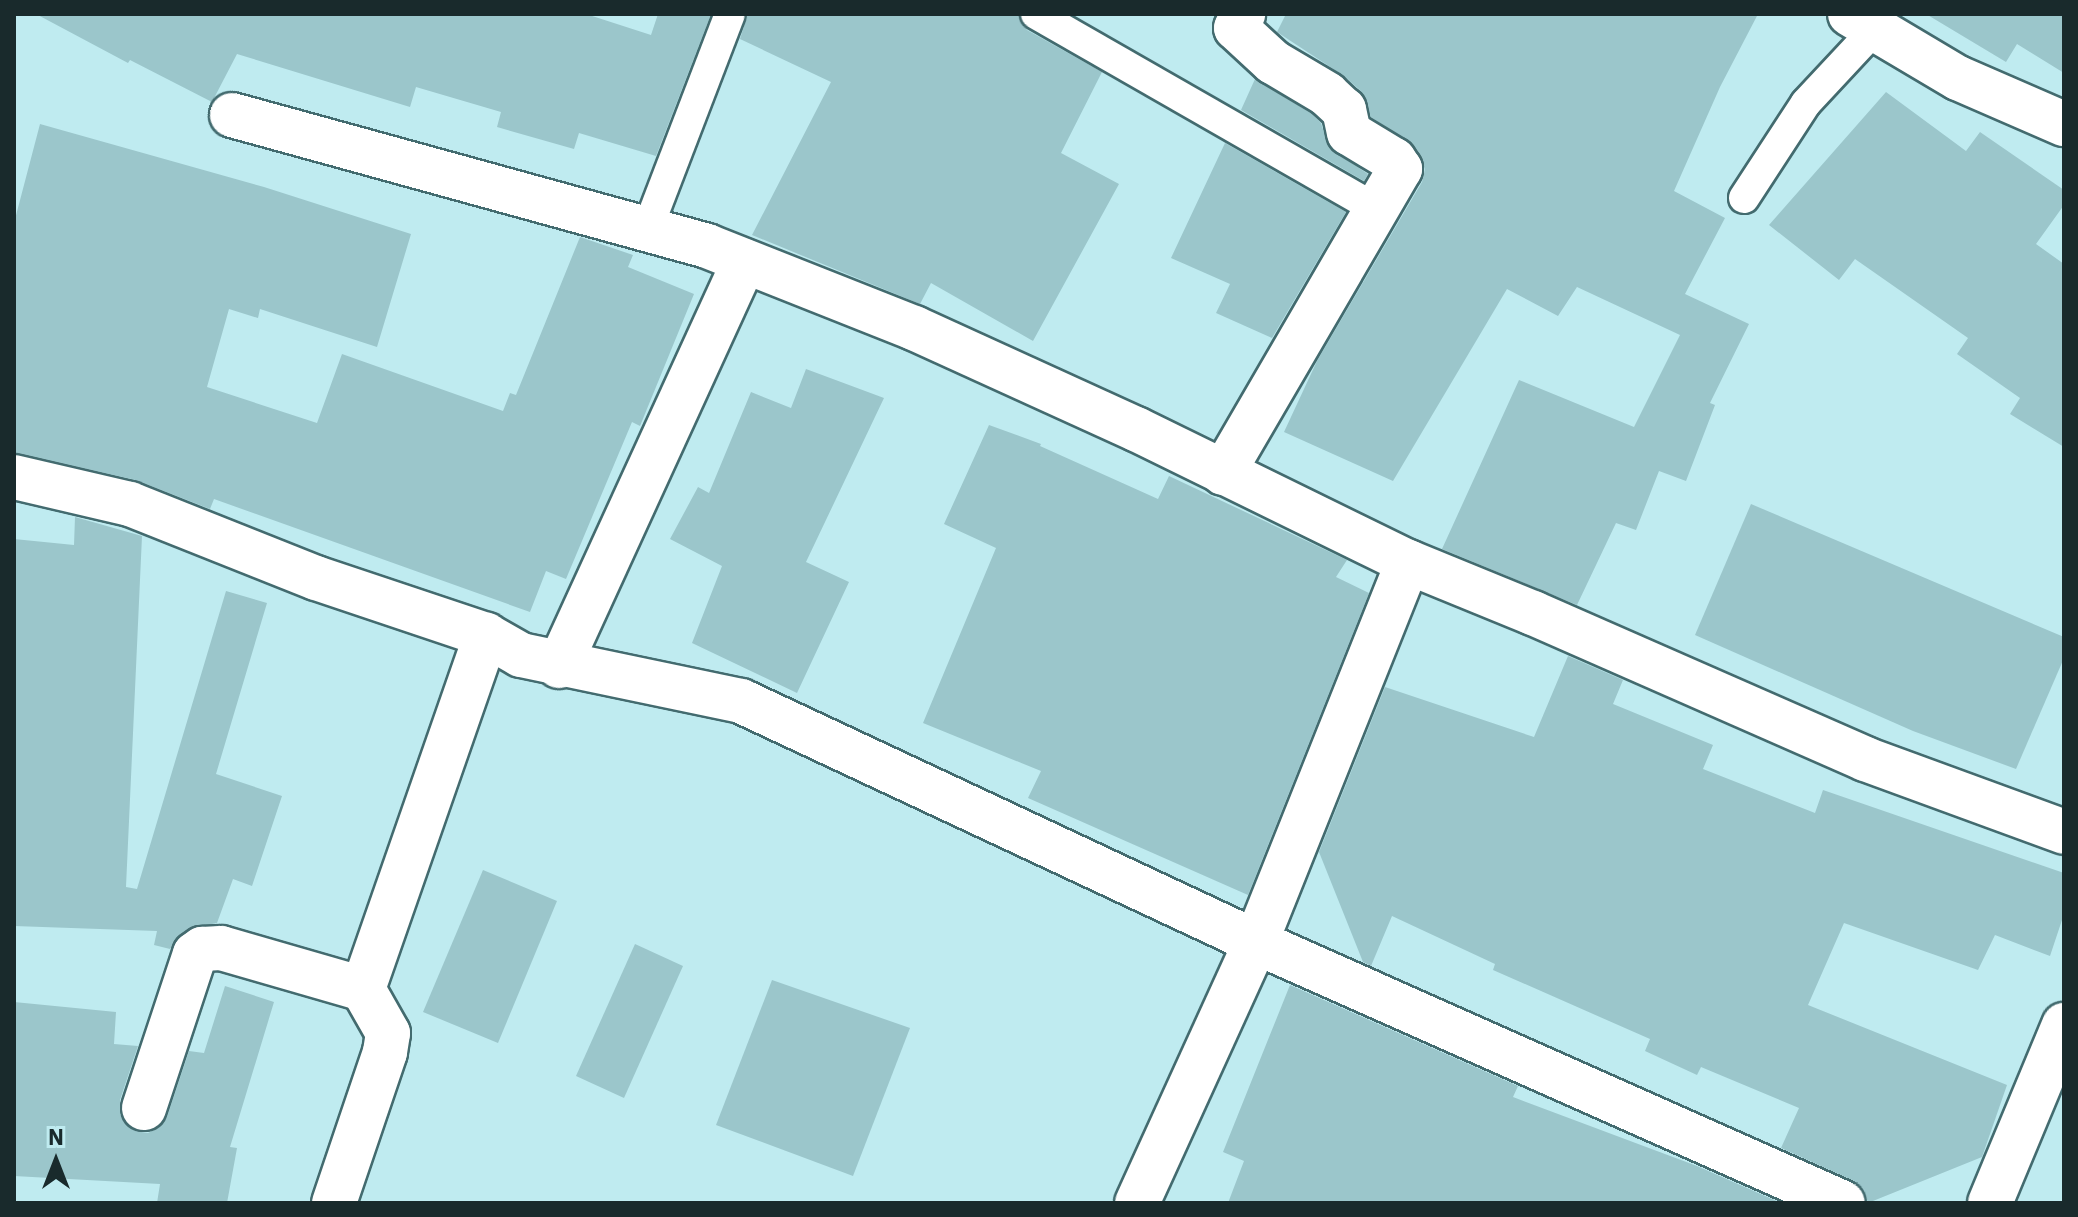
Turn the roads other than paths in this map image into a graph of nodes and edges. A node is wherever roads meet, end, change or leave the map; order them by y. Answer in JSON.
{"nodes":[{"id":1,"x":730,"y":14,"type":"edge"},
{"id":2,"x":1036,"y":14,"type":"edge"},
{"id":3,"x":1243,"y":14,"type":"edge"},
{"id":4,"x":1862,"y":22,"type":"edge"},
{"id":5,"x":232,"y":115,"type":"dead end"},
{"id":6,"x":2064,"y":124,"type":"edge"},
{"id":7,"x":1744,"y":198,"type":"dead end"},
{"id":8,"x":1375,"y":208,"type":"junction"},
{"id":9,"x":647,"y":230,"type":"junction"},
{"id":10,"x":744,"y":261,"type":"junction"},
{"id":11,"x":1223,"y":473,"type":"junction"},
{"id":12,"x":14,"y":477,"type":"edge"},
{"id":13,"x":1408,"y":562,"type":"junction"},
{"id":14,"x":486,"y":635,"type":"junction"},
{"id":15,"x":559,"y":666,"type":"junction"},
{"id":16,"x":2064,"y":832,"type":"edge"},
{"id":17,"x":1256,"y":942,"type":"junction"},
{"id":18,"x":363,"y":989,"type":"junction"},
{"id":19,"x":2064,"y":1025,"type":"edge"},
{"id":20,"x":144,"y":1108,"type":"dead end"},
{"id":21,"x":334,"y":1203,"type":"edge"},
{"id":22,"x":1137,"y":1203,"type":"edge"},
{"id":23,"x":1843,"y":1203,"type":"edge"},
{"id":24,"x":1990,"y":1203,"type":"edge"}],
"edges":[{"from":1,"to":9,"type":"lane"},
{"from":2,"to":8,"type":"lane"},
{"from":3,"to":8,"type":"street"},
{"from":4,"to":6,"type":"street"},
{"from":4,"to":7,"type":"lane"},
{"from":5,"to":9,"type":"street"},
{"from":8,"to":11,"type":"street"},
{"from":9,"to":10,"type":"street"},
{"from":10,"to":11,"type":"street"},
{"from":10,"to":15,"type":"street"},
{"from":11,"to":13,"type":"street"},
{"from":12,"to":14,"type":"street"},
{"from":13,"to":16,"type":"street"},
{"from":13,"to":17,"type":"street"},
{"from":14,"to":15,"type":"street"},
{"from":14,"to":18,"type":"street"},
{"from":15,"to":17,"type":"street"},
{"from":17,"to":22,"type":"street"},
{"from":17,"to":23,"type":"street"},
{"from":18,"to":20,"type":"street"},
{"from":18,"to":21,"type":"street"},
{"from":19,"to":24,"type":"street"}]}
